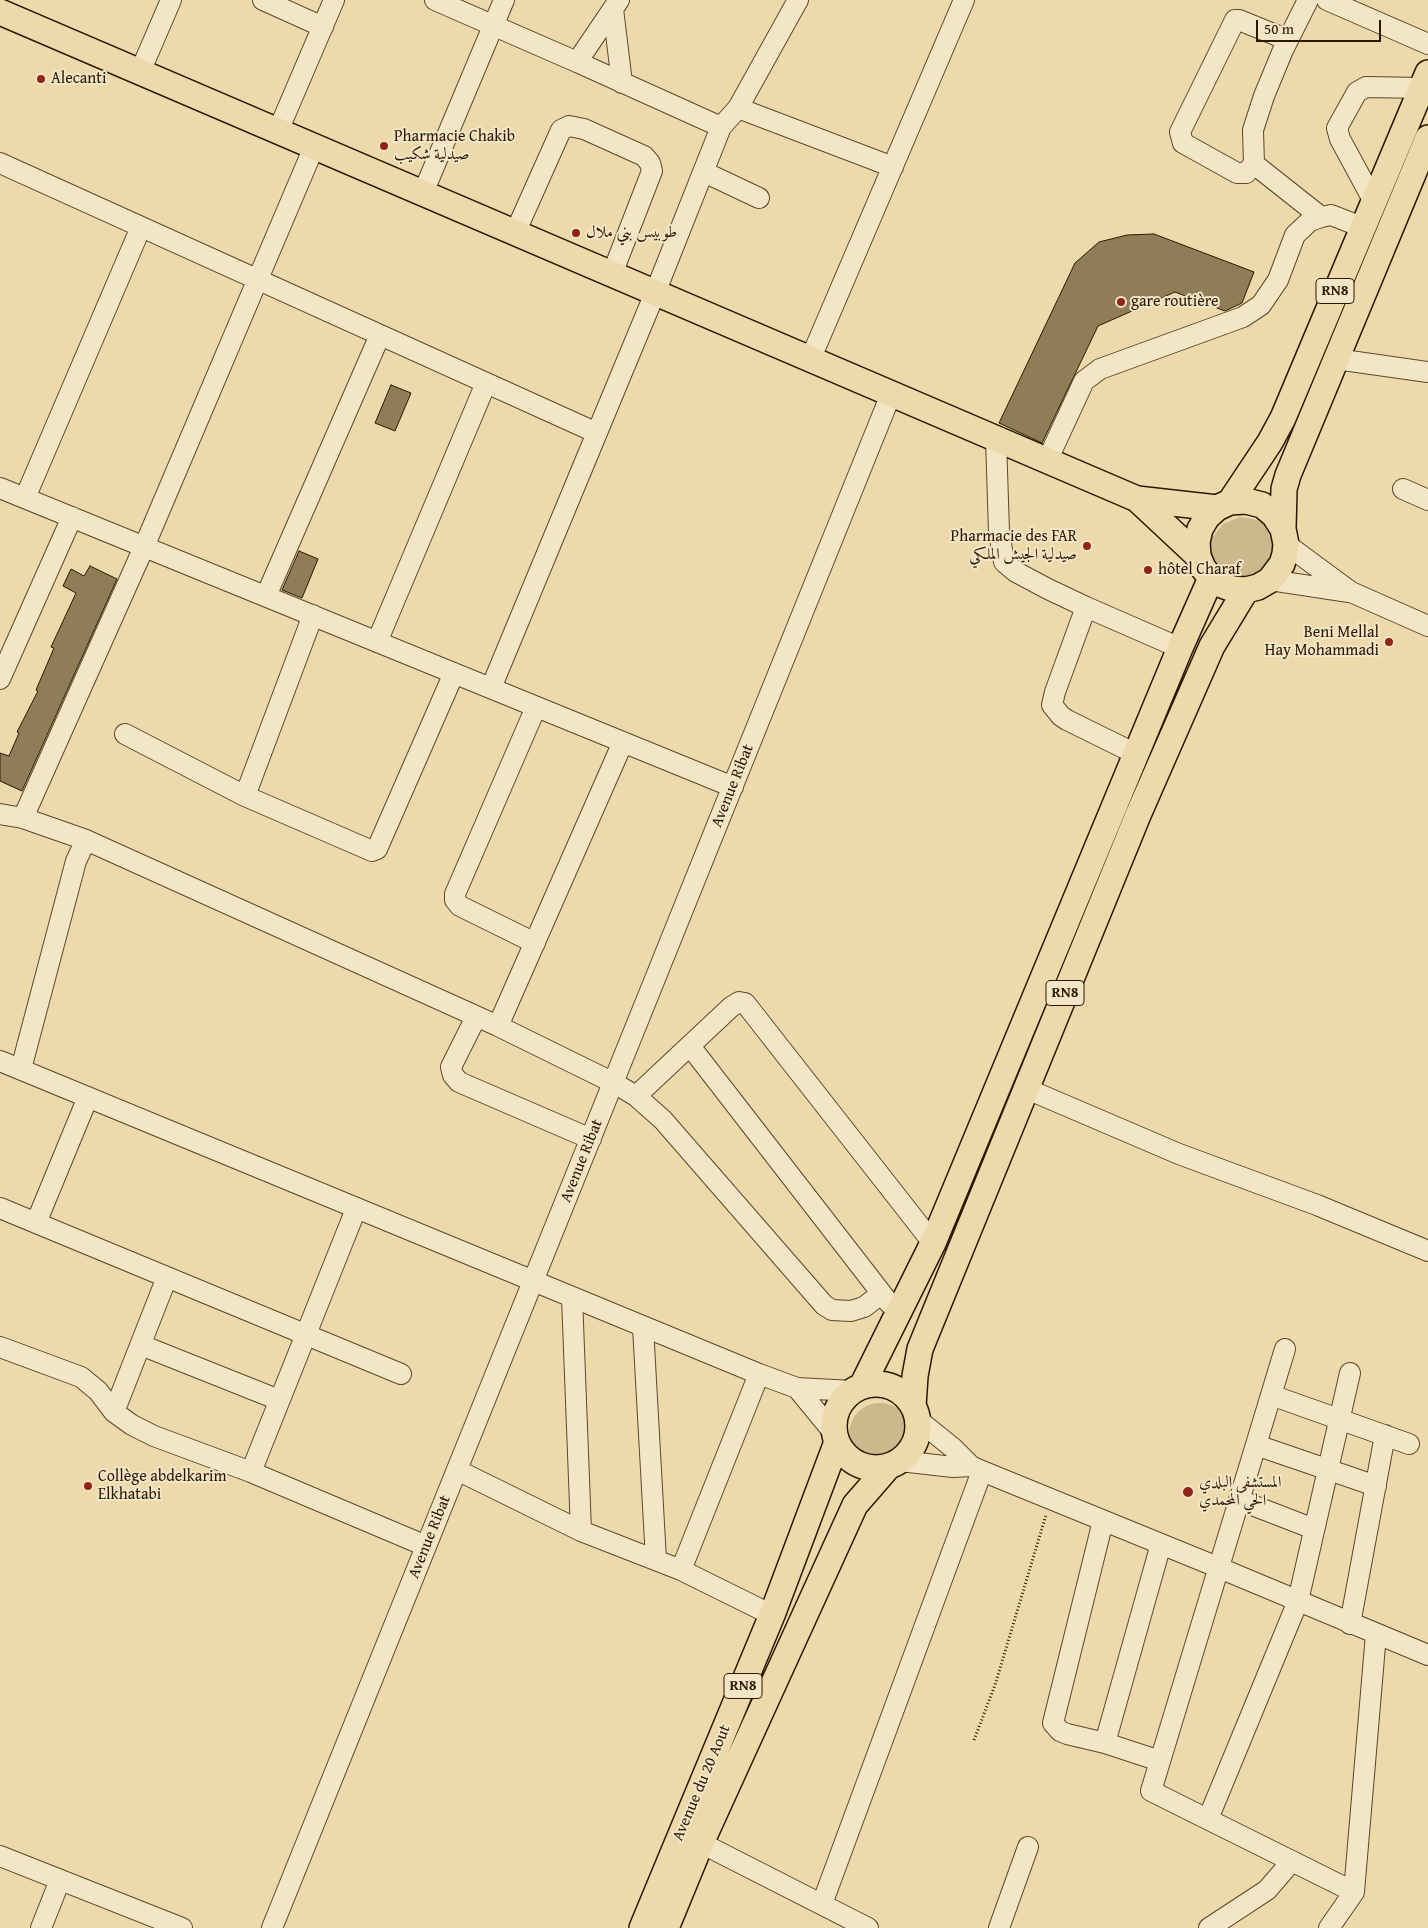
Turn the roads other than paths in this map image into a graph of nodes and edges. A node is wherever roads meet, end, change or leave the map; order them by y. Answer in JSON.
{"nodes":[{"id":1,"x":171,"y":0,"type":"edge"},
{"id":2,"x":263,"y":0,"type":"edge"},
{"id":3,"x":334,"y":0,"type":"edge"},
{"id":4,"x":435,"y":0,"type":"edge"},
{"id":5,"x":504,"y":0,"type":"edge"},
{"id":6,"x":798,"y":0,"type":"edge"},
{"id":7,"x":964,"y":0,"type":"edge"},
{"id":8,"x":1308,"y":0,"type":"edge"},
{"id":9,"x":1327,"y":0,"type":"edge"},
{"id":10,"x":616,"y":5,"type":"edge"},
{"id":11,"x":0,"y":12,"type":"edge"},
{"id":12,"x":492,"y":26,"type":"junction"},
{"id":13,"x":323,"y":27,"type":"junction"},
{"id":14,"x":1288,"y":40,"type":"junction"},
{"id":15,"x":1428,"y":44,"type":"edge"},
{"id":16,"x":577,"y":62,"type":"junction"},
{"id":17,"x":140,"y":72,"type":"junction"},
{"id":18,"x":1425,"y":80,"type":"edge"},
{"id":19,"x":622,"y":83,"type":"junction"},
{"id":20,"x":738,"y":108,"type":"junction"},
{"id":21,"x":721,"y":128,"type":"junction"},
{"id":22,"x":278,"y":131,"type":"junction"},
{"id":23,"x":1428,"y":138,"type":"edge"},
{"id":24,"x":314,"y":147,"type":"junction"},
{"id":25,"x":0,"y":163,"type":"edge"},
{"id":26,"x":1254,"y":164,"type":"junction"},
{"id":27,"x":893,"y":167,"type":"junction"},
{"id":28,"x":704,"y":172,"type":"junction"},
{"id":29,"x":423,"y":194,"type":"junction"},
{"id":30,"x":759,"y":198,"type":"dead end"},
{"id":31,"x":1374,"y":200,"type":"junction"},
{"id":32,"x":1321,"y":216,"type":"junction"},
{"id":33,"x":141,"y":227,"type":"junction"},
{"id":34,"x":1362,"y":227,"type":"junction"},
{"id":35,"x":515,"y":233,"type":"junction"},
{"id":36,"x":612,"y":274,"type":"junction"},
{"id":37,"x":258,"y":280,"type":"junction"},
{"id":38,"x":655,"y":293,"type":"junction"},
{"id":39,"x":380,"y":335,"type":"junction"},
{"id":40,"x":1336,"y":359,"type":"junction"},
{"id":41,"x":810,"y":360,"type":"junction"},
{"id":42,"x":1428,"y":372,"type":"edge"},
{"id":43,"x":486,"y":383,"type":"junction"},
{"id":44,"x":891,"y":394,"type":"junction"},
{"id":45,"x":597,"y":433,"type":"junction"},
{"id":46,"x":996,"y":439,"type":"junction"},
{"id":47,"x":1047,"y":461,"type":"junction"},
{"id":48,"x":0,"y":488,"type":"edge"},
{"id":49,"x":1403,"y":489,"type":"dead end"},
{"id":50,"x":25,"y":498,"type":"junction"},
{"id":51,"x":1137,"y":499,"type":"junction"},
{"id":52,"x":1428,"y":500,"type":"edge"},
{"id":53,"x":1224,"y":505,"type":"junction"},
{"id":54,"x":72,"y":517,"type":"junction"},
{"id":55,"x":1284,"y":536,"type":"junction"},
{"id":56,"x":144,"y":546,"type":"junction"},
{"id":57,"x":1198,"y":556,"type":"junction"},
{"id":58,"x":1211,"y":578,"type":"junction"},
{"id":59,"x":1270,"y":580,"type":"junction"},
{"id":60,"x":1246,"y":590,"type":"junction"},
{"id":61,"x":1351,"y":592,"type":"junction"},
{"id":62,"x":266,"y":596,"type":"junction"},
{"id":63,"x":1086,"y":607,"type":"junction"},
{"id":64,"x":312,"y":615,"type":"junction"},
{"id":65,"x":1428,"y":626,"type":"edge"},
{"id":66,"x":377,"y":642,"type":"junction"},
{"id":67,"x":1180,"y":648,"type":"junction"},
{"id":68,"x":2,"y":670,"type":"edge"},
{"id":69,"x":454,"y":673,"type":"junction"},
{"id":70,"x":491,"y":688,"type":"junction"},
{"id":71,"x":536,"y":706,"type":"junction"},
{"id":72,"x":125,"y":734,"type":"dead end"},
{"id":73,"x":624,"y":742,"type":"junction"},
{"id":74,"x":1136,"y":754,"type":"junction"},
{"id":75,"x":733,"y":787,"type":"junction"},
{"id":76,"x":245,"y":796,"type":"junction"},
{"id":77,"x":0,"y":814,"type":"edge"},
{"id":78,"x":23,"y":818,"type":"junction"},
{"id":79,"x":86,"y":840,"type":"junction"},
{"id":80,"x":535,"y":943,"type":"junction"},
{"id":81,"x":476,"y":1017,"type":"junction"},
{"id":82,"x":498,"y":1026,"type":"junction"},
{"id":83,"x":690,"y":1046,"type":"junction"},
{"id":84,"x":0,"y":1060,"type":"edge"},
{"id":85,"x":21,"y":1069,"type":"junction"},
{"id":86,"x":614,"y":1082,"type":"junction"},
{"id":87,"x":1027,"y":1089,"type":"junction"},
{"id":88,"x":636,"y":1096,"type":"junction"},
{"id":89,"x":88,"y":1097,"type":"junction"},
{"id":90,"x":590,"y":1139,"type":"junction"},
{"id":91,"x":0,"y":1208,"type":"edge"},
{"id":92,"x":356,"y":1209,"type":"junction"},
{"id":93,"x":36,"y":1223,"type":"junction"},
{"id":94,"x":933,"y":1243,"type":"junction"},
{"id":95,"x":1428,"y":1251,"type":"edge"},
{"id":96,"x":167,"y":1277,"type":"junction"},
{"id":97,"x":533,"y":1281,"type":"junction"},
{"id":98,"x":881,"y":1294,"type":"junction"},
{"id":99,"x":572,"y":1298,"type":"junction"},
{"id":100,"x":899,"y":1313,"type":"junction"},
{"id":101,"x":643,"y":1327,"type":"junction"},
{"id":102,"x":305,"y":1335,"type":"junction"},
{"id":103,"x":141,"y":1345,"type":"junction"},
{"id":104,"x":0,"y":1347,"type":"edge"},
{"id":105,"x":1285,"y":1349,"type":"dead end"},
{"id":106,"x":1350,"y":1373,"type":"dead end"},
{"id":107,"x":401,"y":1374,"type":"dead end"},
{"id":108,"x":759,"y":1374,"type":"junction"},
{"id":109,"x":797,"y":1388,"type":"junction"},
{"id":110,"x":858,"y":1388,"type":"junction"},
{"id":111,"x":1271,"y":1395,"type":"junction"},
{"id":112,"x":279,"y":1400,"type":"junction"},
{"id":113,"x":114,"y":1412,"type":"junction"},
{"id":114,"x":915,"y":1413,"type":"junction"},
{"id":115,"x":1340,"y":1419,"type":"junction"},
{"id":116,"x":1386,"y":1435,"type":"junction"},
{"id":117,"x":835,"y":1437,"type":"junction"},
{"id":118,"x":1409,"y":1444,"type":"dead end"},
{"id":119,"x":1256,"y":1445,"type":"junction"},
{"id":120,"x":894,"y":1464,"type":"junction"},
{"id":121,"x":977,"y":1468,"type":"junction"},
{"id":122,"x":457,"y":1470,"type":"junction"},
{"id":123,"x":1328,"y":1470,"type":"junction"},
{"id":124,"x":251,"y":1472,"type":"junction"},
{"id":125,"x":1376,"y":1486,"type":"junction"},
{"id":126,"x":1239,"y":1500,"type":"junction"},
{"id":127,"x":1103,"y":1521,"type":"junction"},
{"id":128,"x":1314,"y":1529,"type":"junction"},
{"id":129,"x":581,"y":1531,"type":"junction"},
{"id":130,"x":1161,"y":1544,"type":"junction"},
{"id":131,"x":426,"y":1546,"type":"junction"},
{"id":132,"x":656,"y":1560,"type":"junction"},
{"id":133,"x":1219,"y":1568,"type":"junction"},
{"id":134,"x":681,"y":1570,"type":"junction"},
{"id":135,"x":1298,"y":1601,"type":"junction"},
{"id":136,"x":772,"y":1615,"type":"junction"},
{"id":137,"x":1350,"y":1624,"type":"junction"},
{"id":138,"x":1376,"y":1634,"type":"junction"},
{"id":139,"x":1428,"y":1655,"type":"edge"},
{"id":140,"x":1105,"y":1743,"type":"junction"},
{"id":141,"x":1160,"y":1761,"type":"junction"},
{"id":142,"x":1208,"y":1819,"type":"junction"},
{"id":143,"x":701,"y":1843,"type":"junction"},
{"id":144,"x":1028,"y":1847,"type":"dead end"},
{"id":145,"x":0,"y":1856,"type":"edge"},
{"id":146,"x":1292,"y":1861,"type":"junction"},
{"id":147,"x":60,"y":1880,"type":"junction"},
{"id":148,"x":1354,"y":1892,"type":"junction"},
{"id":149,"x":822,"y":1904,"type":"junction"},
{"id":150,"x":41,"y":1928,"type":"edge"},
{"id":151,"x":182,"y":1928,"type":"edge"},
{"id":152,"x":272,"y":1928,"type":"edge"},
{"id":153,"x":642,"y":1928,"type":"edge"},
{"id":154,"x":666,"y":1928,"type":"edge"},
{"id":155,"x":868,"y":1928,"type":"edge"},
{"id":156,"x":999,"y":1928,"type":"edge"},
{"id":157,"x":1209,"y":1928,"type":"edge"},
{"id":158,"x":1329,"y":1928,"type":"edge"}],
"edges":[{"from":1,"to":17,"type":"street"},
{"from":2,"to":13,"type":"street"},
{"from":3,"to":13,"type":"street"},
{"from":4,"to":12,"type":"street"},
{"from":5,"to":12,"type":"street"},
{"from":6,"to":20,"type":"street"},
{"from":7,"to":27,"type":"street"},
{"from":8,"to":14,"type":"street"},
{"from":9,"to":15,"type":"street"},
{"from":10,"to":16,"type":"street"},
{"from":10,"to":19,"type":"street"},
{"from":11,"to":17,"type":"main road"},
{"from":12,"to":16,"type":"street"},
{"from":12,"to":29,"type":"street"},
{"from":13,"to":22,"type":"street"},
{"from":14,"to":26,"type":"street"},
{"from":14,"to":26,"type":"street"},
{"from":16,"to":19,"type":"street"},
{"from":17,"to":22,"type":"main road"},
{"from":18,"to":31,"type":"main road","number":"RN8"},
{"from":18,"to":31,"type":"street"},
{"from":19,"to":21,"type":"street"},
{"from":20,"to":21,"type":"street"},
{"from":20,"to":27,"type":"street"},
{"from":21,"to":28,"type":"street"},
{"from":22,"to":24,"type":"main road"},
{"from":23,"to":40,"type":"main road","number":"RN8"},
{"from":24,"to":29,"type":"main road"},
{"from":24,"to":37,"type":"street"},
{"from":25,"to":33,"type":"street"},
{"from":26,"to":32,"type":"street"},
{"from":27,"to":41,"type":"street"},
{"from":28,"to":30,"type":"street"},
{"from":28,"to":38,"type":"street"},
{"from":29,"to":35,"type":"main road"},
{"from":31,"to":34,"type":"main road","number":"RN8"},
{"from":32,"to":34,"type":"street"},
{"from":32,"to":47,"type":"street"},
{"from":33,"to":37,"type":"street"},
{"from":33,"to":50,"type":"street"},
{"from":34,"to":53,"type":"main road","number":"RN8"},
{"from":35,"to":36,"type":"main road"},
{"from":35,"to":36,"type":"street"},
{"from":36,"to":38,"type":"main road"},
{"from":37,"to":39,"type":"street"},
{"from":37,"to":56,"type":"street"},
{"from":38,"to":41,"type":"main road"},
{"from":38,"to":45,"type":"street"},
{"from":39,"to":43,"type":"street"},
{"from":39,"to":62,"type":"street"},
{"from":40,"to":42,"type":"street"},
{"from":40,"to":55,"type":"main road","number":"RN8"},
{"from":41,"to":44,"type":"main road"},
{"from":43,"to":45,"type":"street"},
{"from":43,"to":66,"type":"street"},
{"from":44,"to":46,"type":"main road"},
{"from":44,"to":75,"type":"street","name":"Avenue Ribat"},
{"from":45,"to":70,"type":"street"},
{"from":46,"to":47,"type":"main road"},
{"from":46,"to":63,"type":"street"},
{"from":47,"to":51,"type":"main road"},
{"from":48,"to":50,"type":"street"},
{"from":49,"to":52,"type":"street"},
{"from":50,"to":54,"type":"street"},
{"from":51,"to":53,"type":"main road"},
{"from":51,"to":57,"type":"main road"},
{"from":53,"to":55,"type":"main road"},
{"from":53,"to":57,"type":"main road","number":"RN8"},
{"from":54,"to":56,"type":"street"},
{"from":54,"to":68,"type":"street"},
{"from":55,"to":59,"type":"main road","number":"RN8"},
{"from":55,"to":61,"type":"street"},
{"from":56,"to":62,"type":"street"},
{"from":56,"to":78,"type":"street"},
{"from":57,"to":58,"type":"main road"},
{"from":58,"to":60,"type":"main road"},
{"from":58,"to":67,"type":"main road","number":"RN8"},
{"from":59,"to":60,"type":"main road"},
{"from":59,"to":61,"type":"street"},
{"from":60,"to":87,"type":"main road","number":"RN8"},
{"from":61,"to":65,"type":"street"},
{"from":62,"to":64,"type":"street"},
{"from":63,"to":67,"type":"street"},
{"from":63,"to":74,"type":"street"},
{"from":64,"to":66,"type":"street"},
{"from":64,"to":76,"type":"street"},
{"from":66,"to":69,"type":"street"},
{"from":67,"to":74,"type":"main road","number":"RN8"},
{"from":69,"to":70,"type":"street"},
{"from":69,"to":76,"type":"street"},
{"from":70,"to":71,"type":"street"},
{"from":71,"to":73,"type":"street"},
{"from":71,"to":80,"type":"street"},
{"from":72,"to":76,"type":"street"},
{"from":73,"to":75,"type":"street"},
{"from":73,"to":80,"type":"street"},
{"from":74,"to":94,"type":"main road","number":"RN8"},
{"from":75,"to":86,"type":"street","name":"Avenue Ribat"},
{"from":77,"to":78,"type":"street"},
{"from":78,"to":79,"type":"street"},
{"from":79,"to":81,"type":"street"},
{"from":79,"to":85,"type":"street"},
{"from":80,"to":82,"type":"street"},
{"from":81,"to":82,"type":"street"},
{"from":81,"to":90,"type":"street"},
{"from":82,"to":86,"type":"street"},
{"from":83,"to":88,"type":"street"},
{"from":83,"to":94,"type":"street"},
{"from":83,"to":98,"type":"street"},
{"from":84,"to":85,"type":"street"},
{"from":85,"to":89,"type":"street"},
{"from":86,"to":88,"type":"street"},
{"from":86,"to":90,"type":"street","name":"Avenue Ribat"},
{"from":87,"to":95,"type":"street"},
{"from":87,"to":114,"type":"main road","number":"RN8"},
{"from":88,"to":98,"type":"street"},
{"from":89,"to":92,"type":"street"},
{"from":89,"to":93,"type":"street"},
{"from":90,"to":97,"type":"street","name":"Avenue Ribat"},
{"from":91,"to":93,"type":"street"},
{"from":92,"to":97,"type":"street"},
{"from":92,"to":102,"type":"street"},
{"from":93,"to":96,"type":"street"},
{"from":94,"to":100,"type":"main road","number":"RN8"},
{"from":96,"to":102,"type":"street"},
{"from":96,"to":103,"type":"street"},
{"from":97,"to":99,"type":"street"},
{"from":97,"to":122,"type":"street","name":"Avenue Ribat"},
{"from":98,"to":100,"type":"street"},
{"from":99,"to":101,"type":"street"},
{"from":99,"to":129,"type":"street"},
{"from":100,"to":110,"type":"main road","number":"RN8"},
{"from":101,"to":108,"type":"street"},
{"from":101,"to":132,"type":"street"},
{"from":102,"to":107,"type":"street"},
{"from":102,"to":112,"type":"street"},
{"from":103,"to":112,"type":"street"},
{"from":103,"to":113,"type":"street"},
{"from":104,"to":113,"type":"street"},
{"from":105,"to":111,"type":"street"},
{"from":106,"to":115,"type":"street"},
{"from":108,"to":109,"type":"street"},
{"from":108,"to":134,"type":"street"},
{"from":109,"to":110,"type":"street"},
{"from":109,"to":117,"type":"street"},
{"from":110,"to":114,"type":"main road"},
{"from":110,"to":117,"type":"main road","number":"RN8"},
{"from":111,"to":115,"type":"street"},
{"from":111,"to":119,"type":"street"},
{"from":112,"to":124,"type":"street"},
{"from":113,"to":124,"type":"street"},
{"from":114,"to":120,"type":"main road","number":"RN8"},
{"from":114,"to":121,"type":"street"},
{"from":115,"to":116,"type":"street"},
{"from":115,"to":123,"type":"street"},
{"from":116,"to":118,"type":"street"},
{"from":116,"to":125,"type":"street"},
{"from":117,"to":120,"type":"main road"},
{"from":117,"to":136,"type":"main road","name":"Avenue du 20 Aout","number":"RN8"},
{"from":119,"to":123,"type":"street"},
{"from":119,"to":126,"type":"street"},
{"from":120,"to":121,"type":"street"},
{"from":120,"to":143,"type":"main road","name":"Avenue du 20 Aout","number":"RN8"},
{"from":121,"to":127,"type":"street"},
{"from":121,"to":149,"type":"street"},
{"from":122,"to":129,"type":"street"},
{"from":122,"to":131,"type":"street","name":"Avenue Ribat"},
{"from":123,"to":125,"type":"street"},
{"from":123,"to":128,"type":"street"},
{"from":124,"to":131,"type":"street"},
{"from":125,"to":137,"type":"street"},
{"from":126,"to":128,"type":"street"},
{"from":126,"to":133,"type":"street"},
{"from":127,"to":130,"type":"street"},
{"from":127,"to":140,"type":"street"},
{"from":128,"to":135,"type":"street"},
{"from":129,"to":132,"type":"street"},
{"from":130,"to":133,"type":"street"},
{"from":130,"to":140,"type":"street"},
{"from":131,"to":152,"type":"street","name":"Avenue Ribat"},
{"from":132,"to":134,"type":"street"},
{"from":133,"to":135,"type":"street"},
{"from":133,"to":141,"type":"street"},
{"from":134,"to":136,"type":"street"},
{"from":135,"to":137,"type":"street"},
{"from":135,"to":142,"type":"street"},
{"from":136,"to":153,"type":"main road","name":"Avenue du 20 Aout","number":"RN8"},
{"from":137,"to":138,"type":"street"},
{"from":138,"to":139,"type":"street"},
{"from":138,"to":148,"type":"street"},
{"from":140,"to":141,"type":"street"},
{"from":141,"to":142,"type":"street"},
{"from":142,"to":146,"type":"street"},
{"from":143,"to":149,"type":"street"},
{"from":143,"to":154,"type":"main road","name":"Avenue du 20 Aout","number":"RN8"},
{"from":144,"to":156,"type":"street"},
{"from":145,"to":147,"type":"street"},
{"from":146,"to":148,"type":"street"},
{"from":146,"to":157,"type":"street"},
{"from":147,"to":150,"type":"street"},
{"from":147,"to":151,"type":"street"},
{"from":148,"to":158,"type":"street"},
{"from":149,"to":155,"type":"street"}]}
